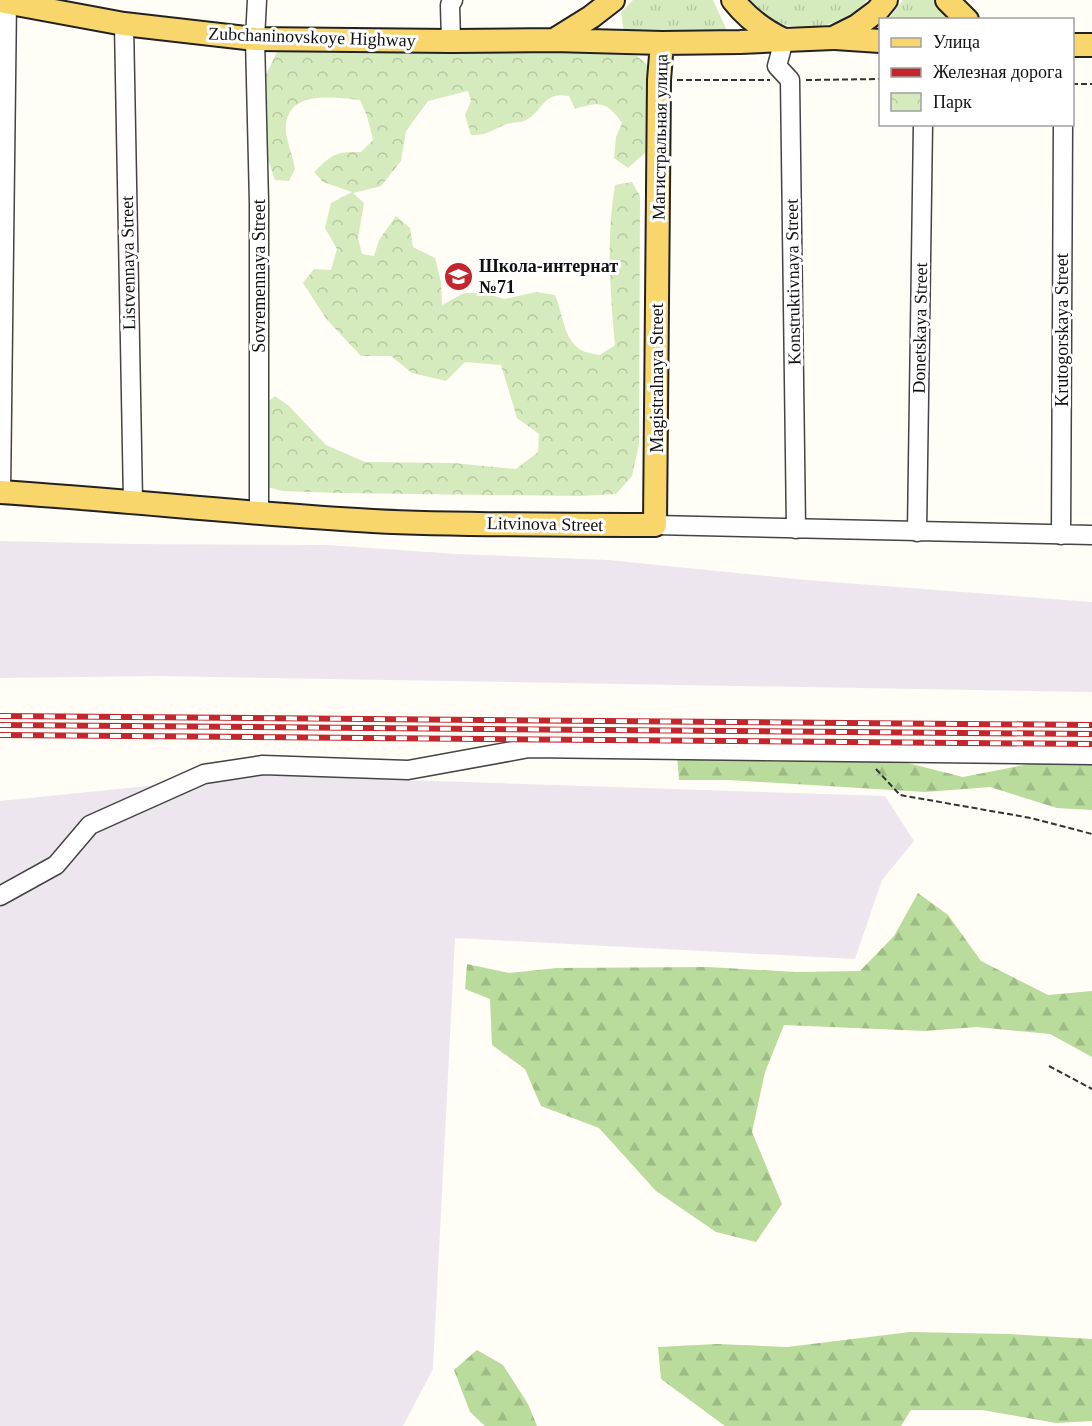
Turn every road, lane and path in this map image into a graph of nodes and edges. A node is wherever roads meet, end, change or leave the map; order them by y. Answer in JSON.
{"nodes":[{"id":1,"x":257,"y":0,"type":"edge"},
{"id":2,"x":453,"y":0,"type":"edge"},
{"id":3,"x":613,"y":0,"type":"edge"},
{"id":4,"x":733,"y":0,"type":"edge"},
{"id":5,"x":886,"y":0,"type":"edge"},
{"id":6,"x":947,"y":0,"type":"edge"},
{"id":7,"x":5,"y":1,"type":"edge"},
{"id":8,"x":965,"y":18,"type":"edge"},
{"id":9,"x":124,"y":24,"type":"junction"},
{"id":10,"x":833,"y":38,"type":"junction"},
{"id":11,"x":255,"y":39,"type":"junction"},
{"id":12,"x":554,"y":40,"type":"junction"},
{"id":13,"x":784,"y":40,"type":"junction"},
{"id":14,"x":451,"y":41,"type":"junction"},
{"id":15,"x":879,"y":41,"type":"edge"},
{"id":16,"x":662,"y":43,"type":"junction"},
{"id":17,"x":1074,"y":45,"type":"edge"},
{"id":18,"x":1092,"y":45,"type":"edge"},
{"id":19,"x":1074,"y":84,"type":"edge"},
{"id":20,"x":1092,"y":84,"type":"edge"},
{"id":21,"x":923,"y":126,"type":"edge"},
{"id":22,"x":1063,"y":126,"type":"edge"},
{"id":23,"x":0,"y":492,"type":"edge"},
{"id":24,"x":133,"y":501,"type":"junction"},
{"id":25,"x":259,"y":514,"type":"junction"},
{"id":26,"x":656,"y":525,"type":"junction"},
{"id":27,"x":796,"y":529,"type":"junction"},
{"id":28,"x":917,"y":532,"type":"junction"},
{"id":29,"x":1061,"y":535,"type":"junction"},
{"id":30,"x":1092,"y":535,"type":"edge"},
{"id":31,"x":860,"y":751,"type":"junction"},
{"id":32,"x":1092,"y":755,"type":"edge"},
{"id":33,"x":1092,"y":834,"type":"edge"},
{"id":34,"x":0,"y":896,"type":"edge"},
{"id":35,"x":1049,"y":1066,"type":"dead end"},
{"id":36,"x":1092,"y":1089,"type":"edge"}],
"edges":[{"from":1,"to":11,"type":"street","name":"Sovremennaya Street"},
{"from":2,"to":14,"type":"street"},
{"from":3,"to":12,"type":"main road"},
{"from":4,"to":13,"type":"main road"},
{"from":5,"to":10,"type":"main road"},
{"from":6,"to":8,"type":"main road"},
{"from":7,"to":9,"type":"main road","name":"Zubchaninovskoye Highway"},
{"from":7,"to":23,"type":"street"},
{"from":9,"to":11,"type":"main road","name":"Zubchaninovskoye Highway"},
{"from":9,"to":24,"type":"street","name":"Listvennaya Street"},
{"from":10,"to":13,"type":"main road","name":"Zubchaninovskoye Highway"},
{"from":10,"to":15,"type":"main road"},
{"from":11,"to":14,"type":"main road","name":"Zubchaninovskoye Highway"},
{"from":11,"to":25,"type":"street","name":"Sovremennaya Street"},
{"from":12,"to":14,"type":"main road","name":"Zubchaninovskoye Highway"},
{"from":12,"to":16,"type":"main road","name":"Zubchaninovskoye Highway"},
{"from":13,"to":16,"type":"main road","name":"Zubchaninovskoye Highway"},
{"from":13,"to":27,"type":"street","name":"Konstruktivnaya Street"},
{"from":16,"to":26,"type":"main road","name":"Магистральная улица"},
{"from":17,"to":18,"type":"main road"},
{"from":19,"to":20,"type":"path"},
{"from":21,"to":28,"type":"street","name":"Donetskaya Street"},
{"from":22,"to":29,"type":"street","name":"Krutogorskaya Street"},
{"from":23,"to":24,"type":"main road","name":"Litvinova Street"},
{"from":24,"to":25,"type":"main road","name":"Litvinova Street"},
{"from":25,"to":26,"type":"main road","name":"Litvinova Street"},
{"from":26,"to":27,"type":"street","name":"Litvinova Street"},
{"from":27,"to":28,"type":"street","name":"Litvinova Street"},
{"from":28,"to":29,"type":"street","name":"Litvinova Street"},
{"from":29,"to":30,"type":"street","name":"Litvinova Street"},
{"from":31,"to":32,"type":"street"},
{"from":31,"to":33,"type":"path"},
{"from":31,"to":34,"type":"street"},
{"from":35,"to":36,"type":"path"}]}
